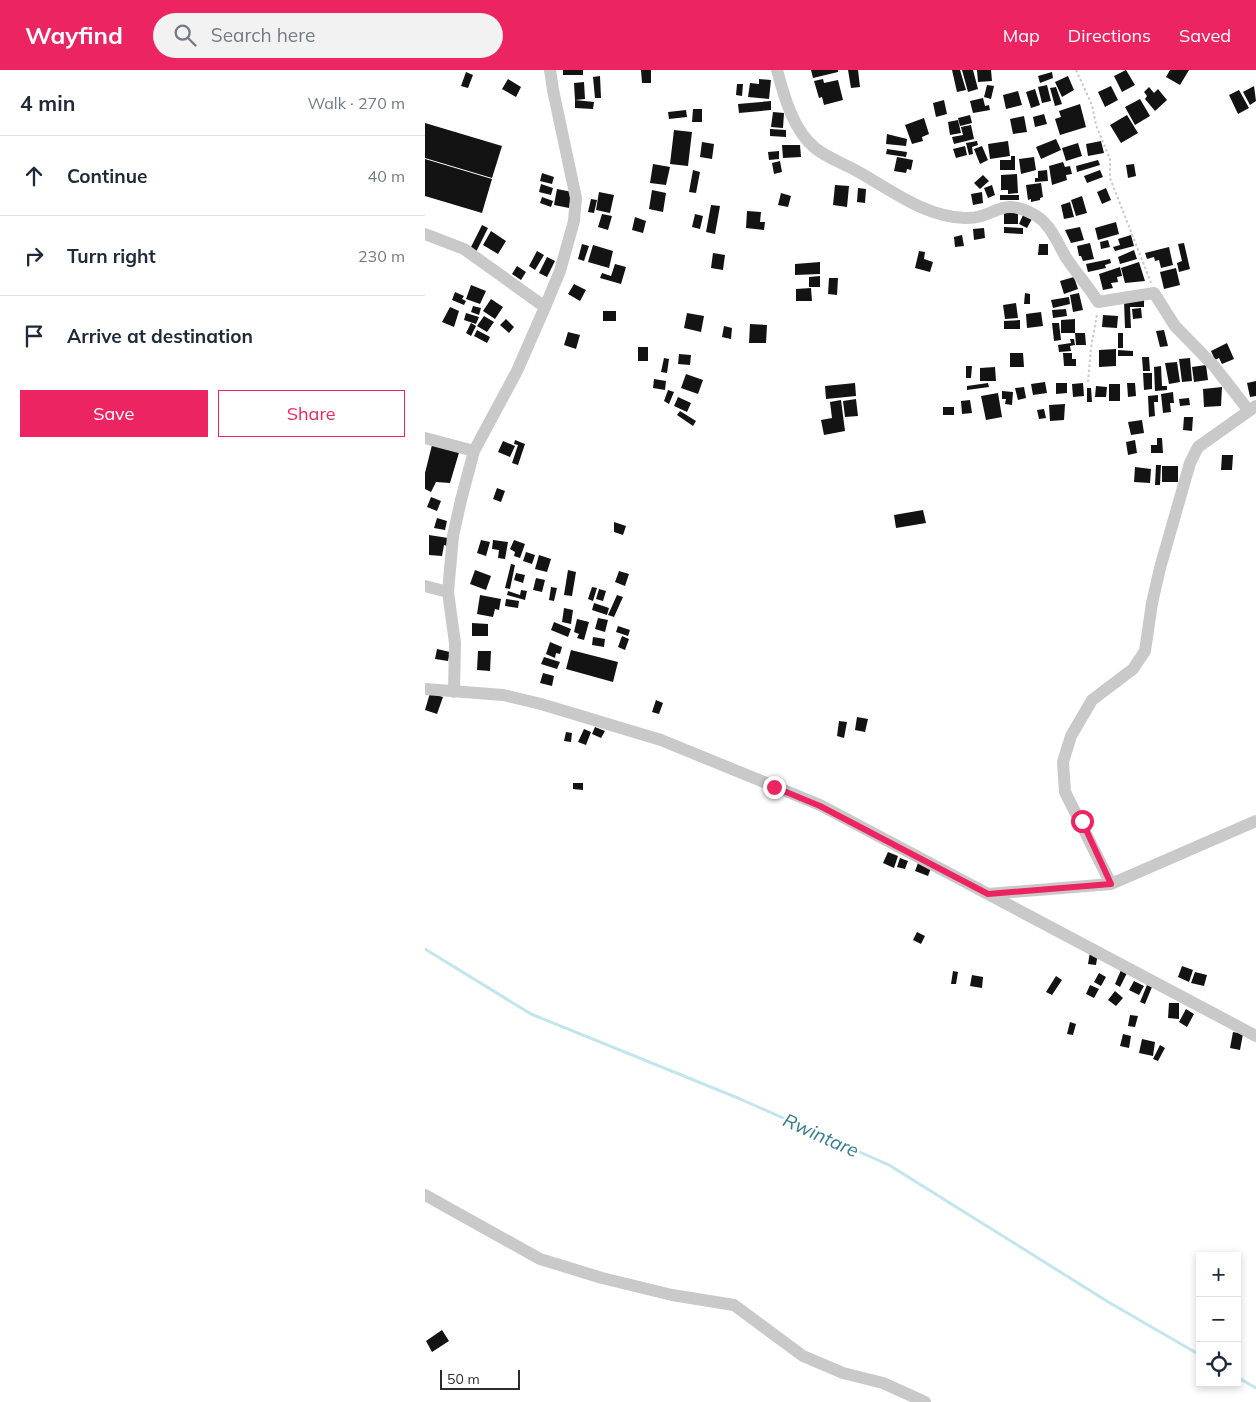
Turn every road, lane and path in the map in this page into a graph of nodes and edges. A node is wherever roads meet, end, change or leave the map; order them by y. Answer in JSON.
{"nodes":[{"id":1,"x":551,"y":70,"type":"edge"},
{"id":2,"x":777,"y":70,"type":"edge"},
{"id":3,"x":1076,"y":70,"type":"edge"},
{"id":4,"x":425,"y":234,"type":"edge"},
{"id":5,"x":1154,"y":293,"type":"junction"},
{"id":6,"x":1098,"y":302,"type":"junction"},
{"id":7,"x":545,"y":307,"type":"junction"},
{"id":8,"x":1089,"y":382,"type":"dead end"},
{"id":9,"x":1253,"y":409,"type":"edge"},
{"id":10,"x":425,"y":438,"type":"edge"},
{"id":11,"x":474,"y":451,"type":"junction"},
{"id":12,"x":425,"y":586,"type":"edge"},
{"id":13,"x":447,"y":592,"type":"junction"},
{"id":14,"x":425,"y":689,"type":"edge"},
{"id":15,"x":454,"y":692,"type":"junction"},
{"id":16,"x":1256,"y":821,"type":"edge"},
{"id":17,"x":1111,"y":884,"type":"junction"},
{"id":18,"x":988,"y":894,"type":"junction"},
{"id":19,"x":1256,"y":1036,"type":"edge"},
{"id":20,"x":425,"y":1195,"type":"edge"},
{"id":21,"x":925,"y":1402,"type":"edge"}],
"edges":[{"from":1,"to":7,"type":"street"},
{"from":2,"to":6,"type":"street"},
{"from":3,"to":5,"type":"path"},
{"from":4,"to":7,"type":"street"},
{"from":5,"to":6,"type":"street"},
{"from":5,"to":9,"type":"street"},
{"from":6,"to":8,"type":"path"},
{"from":7,"to":11,"type":"street"},
{"from":9,"to":17,"type":"street"},
{"from":10,"to":11,"type":"street"},
{"from":11,"to":13,"type":"street"},
{"from":12,"to":13,"type":"street"},
{"from":13,"to":15,"type":"street"},
{"from":14,"to":15,"type":"street"},
{"from":15,"to":18,"type":"street"},
{"from":16,"to":17,"type":"street"},
{"from":17,"to":18,"type":"street"},
{"from":18,"to":19,"type":"street"},
{"from":20,"to":21,"type":"street"}]}
